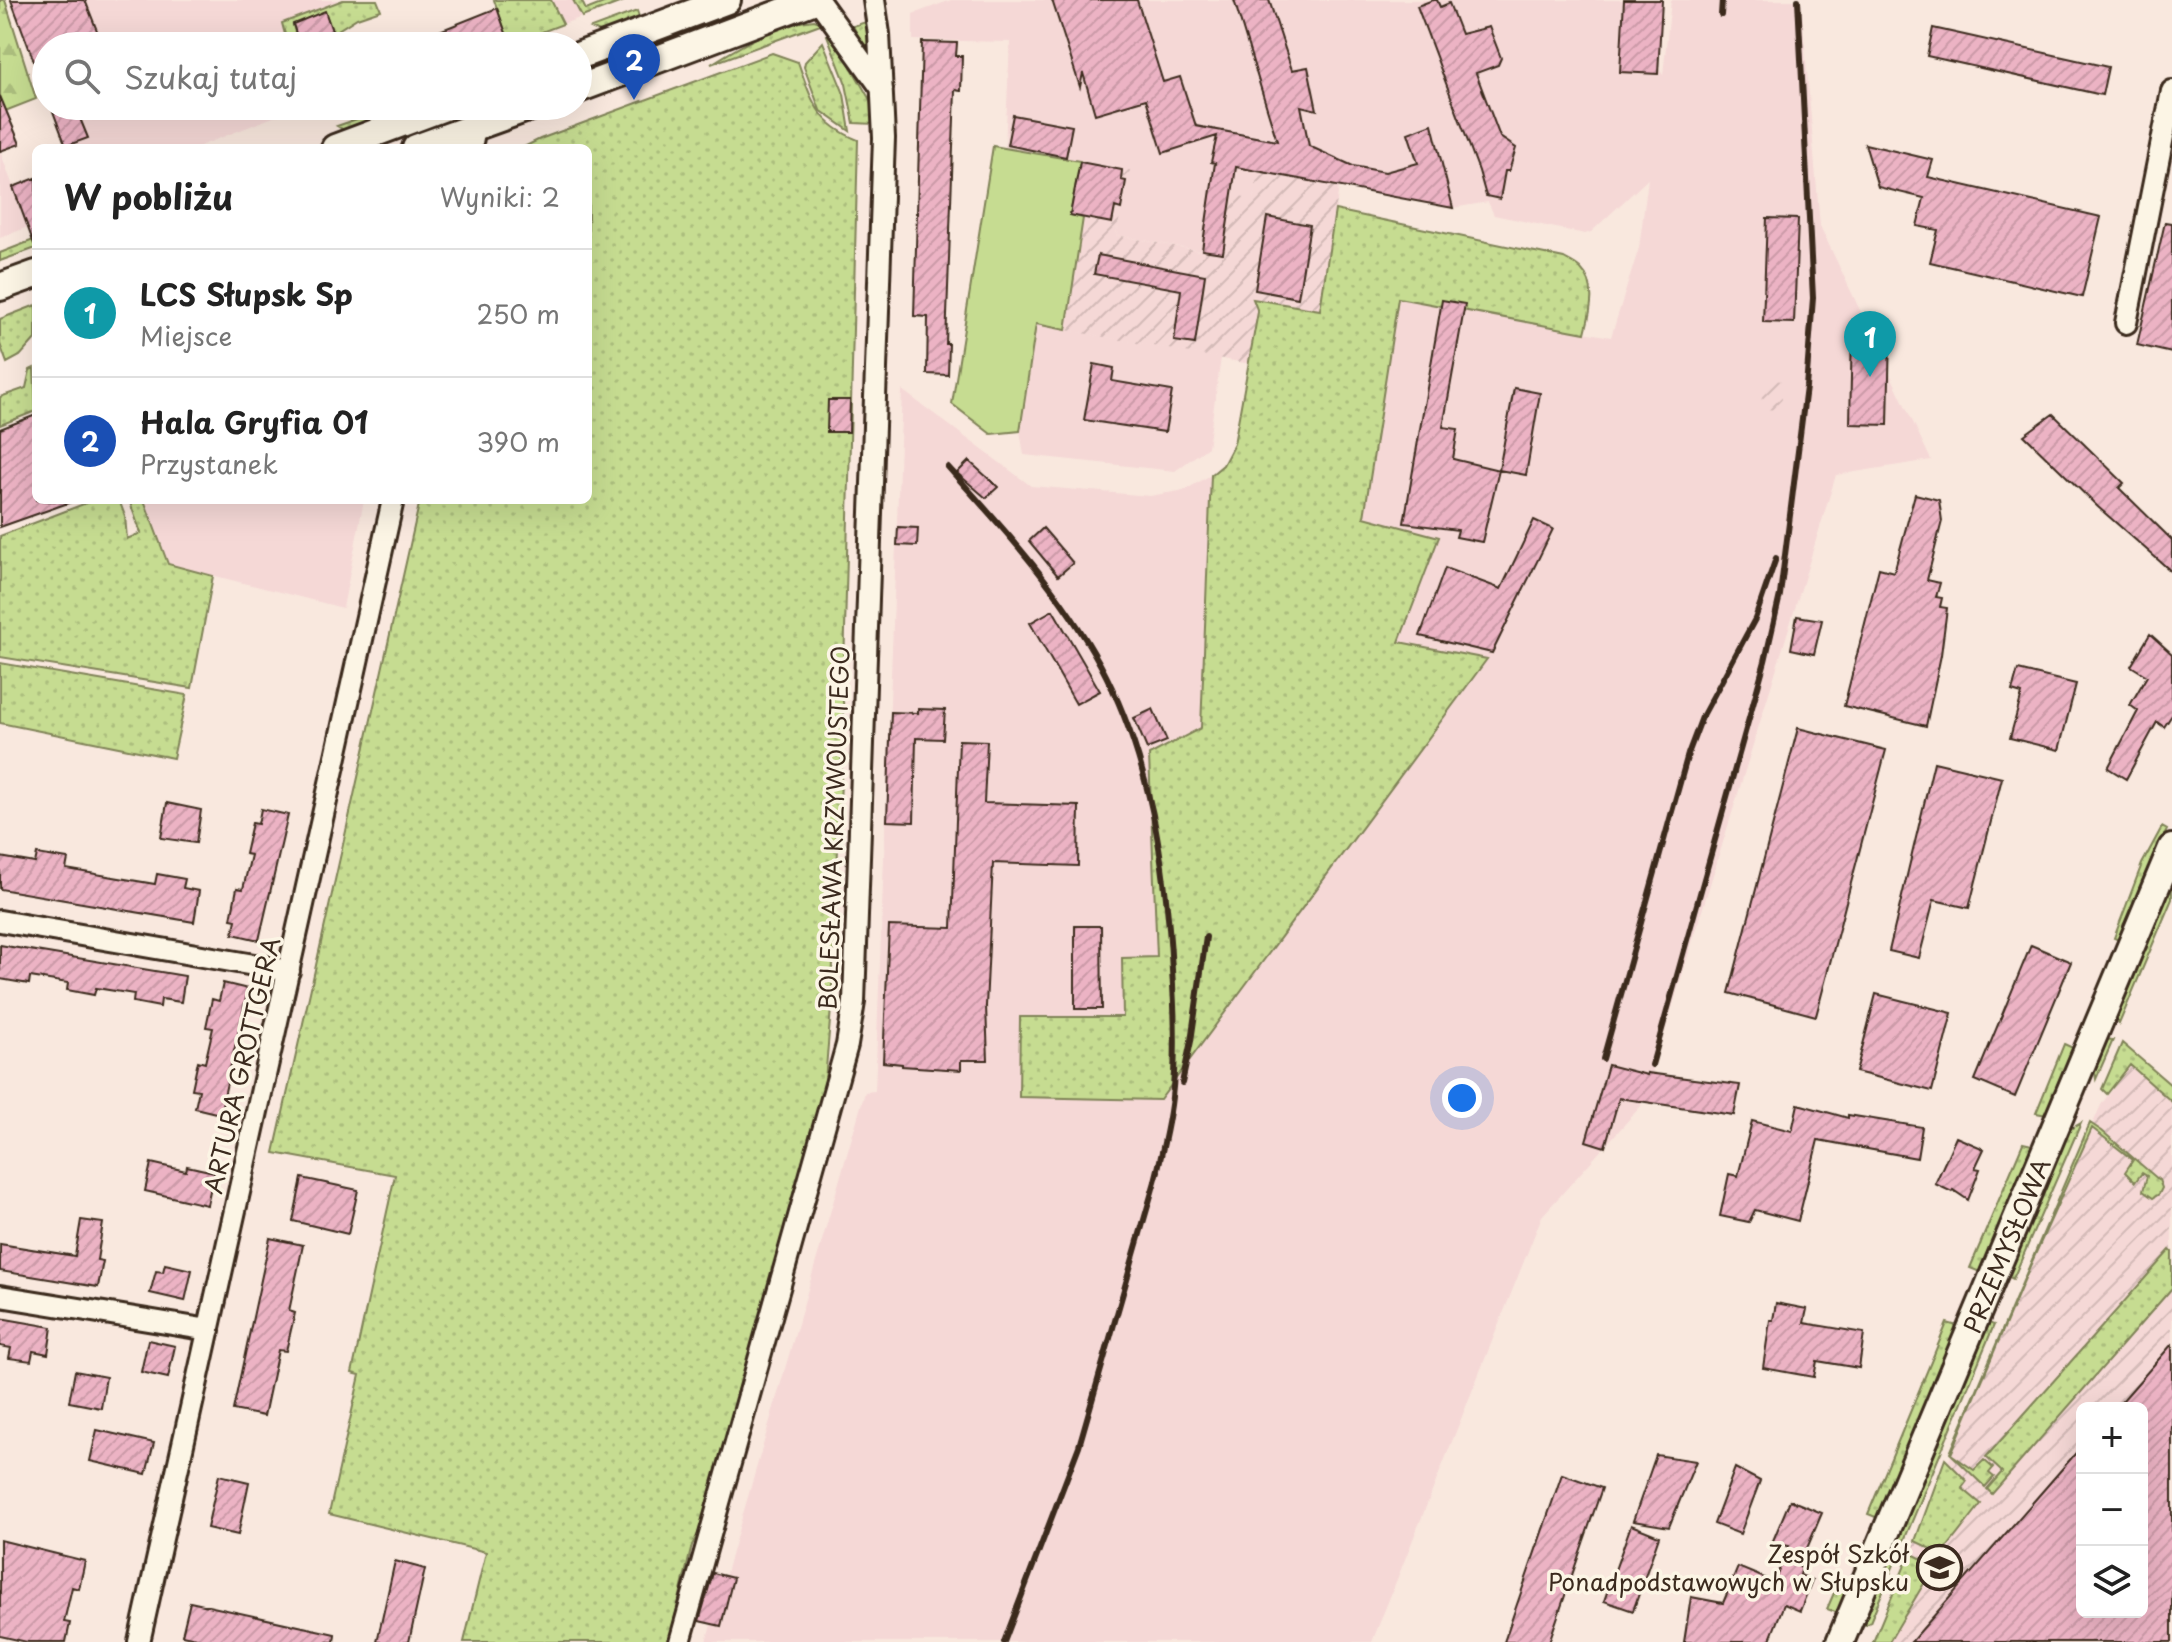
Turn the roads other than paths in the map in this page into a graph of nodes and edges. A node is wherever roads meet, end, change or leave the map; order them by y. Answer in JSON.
{"nodes":[{"id":1,"x":727,"y":0,"type":"edge"},
{"id":2,"x":817,"y":0,"type":"edge"},
{"id":3,"x":874,"y":0,"type":"edge"},
{"id":4,"x":592,"y":51,"type":"edge"},
{"id":5,"x":592,"y":84,"type":"edge"},
{"id":6,"x":882,"y":89,"type":"junction"},
{"id":7,"x":2172,"y":91,"type":"edge"},
{"id":8,"x":410,"y":120,"type":"edge"},
{"id":9,"x":494,"y":120,"type":"edge"},
{"id":10,"x":475,"y":127,"type":"edge"},
{"id":11,"x":346,"y":144,"type":"edge"},
{"id":12,"x":427,"y":144,"type":"edge"},
{"id":13,"x":32,"y":275,"type":"edge"},
{"id":14,"x":0,"y":287,"type":"edge"},
{"id":15,"x":2126,"y":323,"type":"dead end"},
{"id":16,"x":392,"y":504,"type":"edge"},
{"id":17,"x":2172,"y":848,"type":"edge"},
{"id":18,"x":0,"y":921,"type":"edge"},
{"id":19,"x":289,"y":971,"type":"junction"},
{"id":20,"x":0,"y":1296,"type":"edge"},
{"id":21,"x":209,"y":1330,"type":"junction"},
{"id":22,"x":139,"y":1642,"type":"edge"},
{"id":23,"x":680,"y":1642,"type":"edge"},
{"id":24,"x":1840,"y":1642,"type":"edge"}],
"edges":[{"from":1,"to":4,"type":"street"},
{"from":2,"to":5,"type":"street"},
{"from":2,"to":6,"type":"street"},
{"from":3,"to":6,"type":"street","name":"BOLESŁAWA KRZYWOUSTEGO"},
{"from":6,"to":23,"type":"street","name":"BOLESŁAWA KRZYWOUSTEGO"},
{"from":7,"to":15,"type":"street"},
{"from":8,"to":11,"type":"street"},
{"from":9,"to":10,"type":"street"},
{"from":10,"to":12,"type":"street"},
{"from":13,"to":14,"type":"street"},
{"from":16,"to":19,"type":"street","name":"ARTURA GROTTGERA"},
{"from":17,"to":24,"type":"street","name":"PRZEMYSŁOWA"},
{"from":18,"to":19,"type":"street"},
{"from":19,"to":21,"type":"street","name":"ARTURA GROTTGERA"},
{"from":20,"to":21,"type":"street"},
{"from":21,"to":22,"type":"street","name":"ARTURA GROTTGERA"}]}
